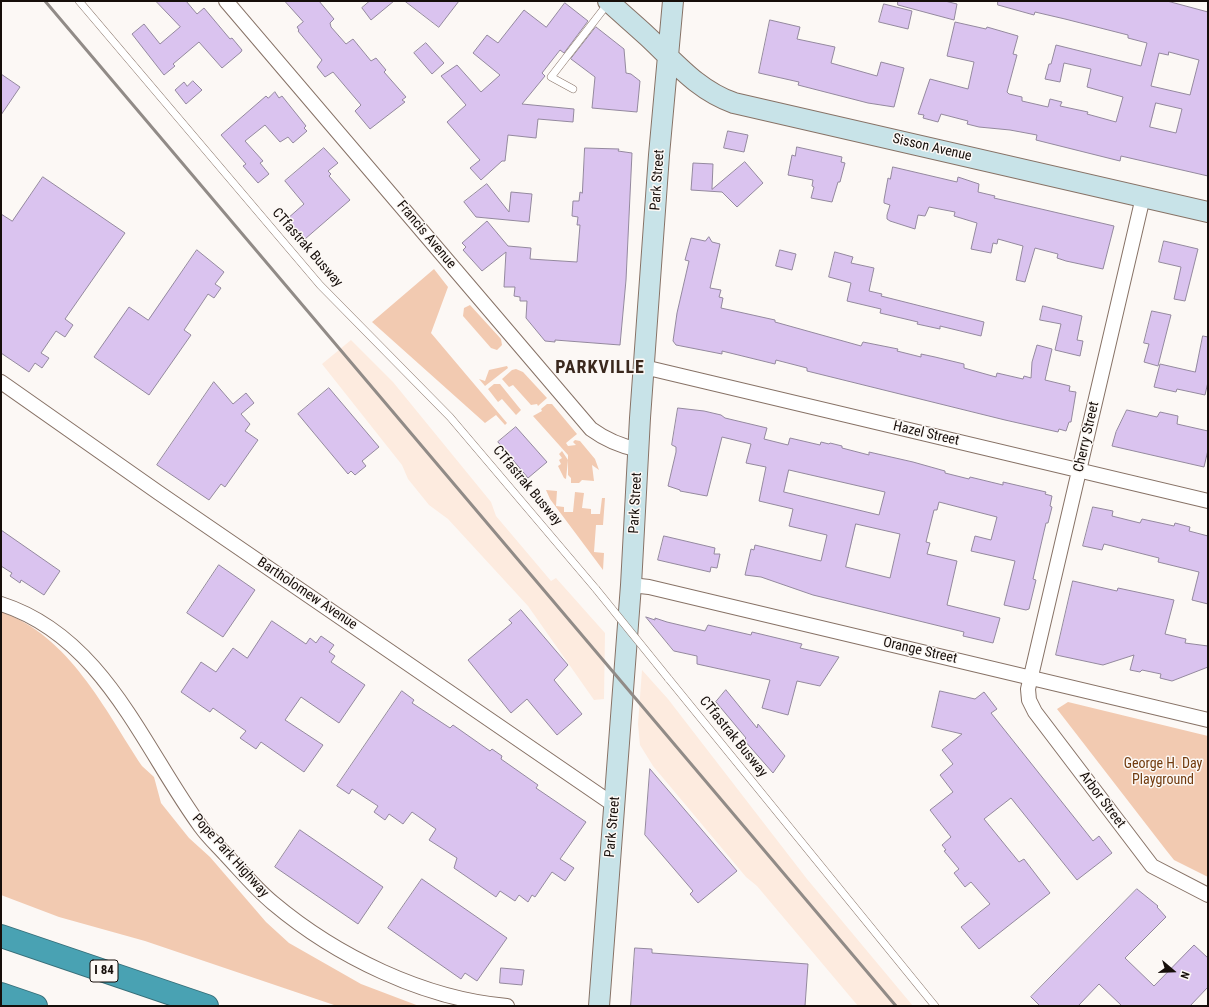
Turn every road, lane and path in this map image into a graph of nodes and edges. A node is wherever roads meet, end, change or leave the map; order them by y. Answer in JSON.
{"nodes":[{"id":1,"x":79,"y":1,"type":"edge"},
{"id":2,"x":226,"y":1,"type":"edge"},
{"id":3,"x":673,"y":1,"type":"edge"},
{"id":4,"x":608,"y":2,"type":"edge"},
{"id":5,"x":668,"y":57,"type":"junction"},
{"id":6,"x":573,"y":89,"type":"dead end"},
{"id":7,"x":1143,"y":197,"type":"junction"},
{"id":8,"x":1208,"y":212,"type":"edge"},
{"id":9,"x":644,"y":367,"type":"junction"},
{"id":10,"x":1,"y":382,"type":"edge"},
{"id":11,"x":639,"y":450,"type":"junction"},
{"id":12,"x":1079,"y":471,"type":"junction"},
{"id":13,"x":1208,"y":501,"type":"edge"},
{"id":14,"x":631,"y":585,"type":"junction"},
{"id":15,"x":1,"y":604,"type":"edge"},
{"id":16,"x":1031,"y":677,"type":"junction"},
{"id":17,"x":1208,"y":720,"type":"edge"},
{"id":18,"x":614,"y":805,"type":"junction"},
{"id":19,"x":1208,"y":895,"type":"edge"},
{"id":20,"x":1,"y":936,"type":"edge"},
{"id":21,"x":1,"y":994,"type":"edge"},
{"id":22,"x":36,"y":1006,"type":"edge"},
{"id":23,"x":207,"y":1006,"type":"edge"},
{"id":24,"x":507,"y":1006,"type":"edge"},
{"id":25,"x":599,"y":1006,"type":"edge"},
{"id":26,"x":935,"y":1006,"type":"edge"}],
"edges":[{"from":1,"to":26,"type":"lane","name":"CTfastrak Busway","bridge":true},
{"from":2,"to":11,"type":"street","name":"Francis Avenue"},
{"from":3,"to":5,"type":"main road","name":"Park Street"},
{"from":4,"to":5,"type":"main road","name":"Sisson Avenue"},
{"from":4,"to":6,"type":"lane"},
{"from":5,"to":7,"type":"main road","name":"Sisson Avenue"},
{"from":5,"to":9,"type":"main road","name":"Park Street"},
{"from":7,"to":8,"type":"main road","name":"Sisson Avenue"},
{"from":7,"to":12,"type":"street","name":"Cherry Street"},
{"from":9,"to":11,"type":"main road","name":"Park Street"},
{"from":9,"to":12,"type":"street","name":"Hazel Street"},
{"from":10,"to":18,"type":"street","name":"Bartholomew Avenue"},
{"from":11,"to":14,"type":"main road","name":"Park Street"},
{"from":12,"to":13,"type":"street","name":"Hazel Street"},
{"from":12,"to":16,"type":"street","name":"Cherry Street"},
{"from":14,"to":16,"type":"street","name":"Orange Street"},
{"from":14,"to":18,"type":"main road","name":"Park Street"},
{"from":15,"to":24,"type":"street","name":"Pope Park Highway"},
{"from":16,"to":17,"type":"street","name":"Orange Street"},
{"from":16,"to":19,"type":"street","name":"Arbor Street"},
{"from":18,"to":25,"type":"main road","name":"Park Street"},
{"from":20,"to":23,"type":"highway","number":"I 84"},
{"from":21,"to":22,"type":"highway"}]}
